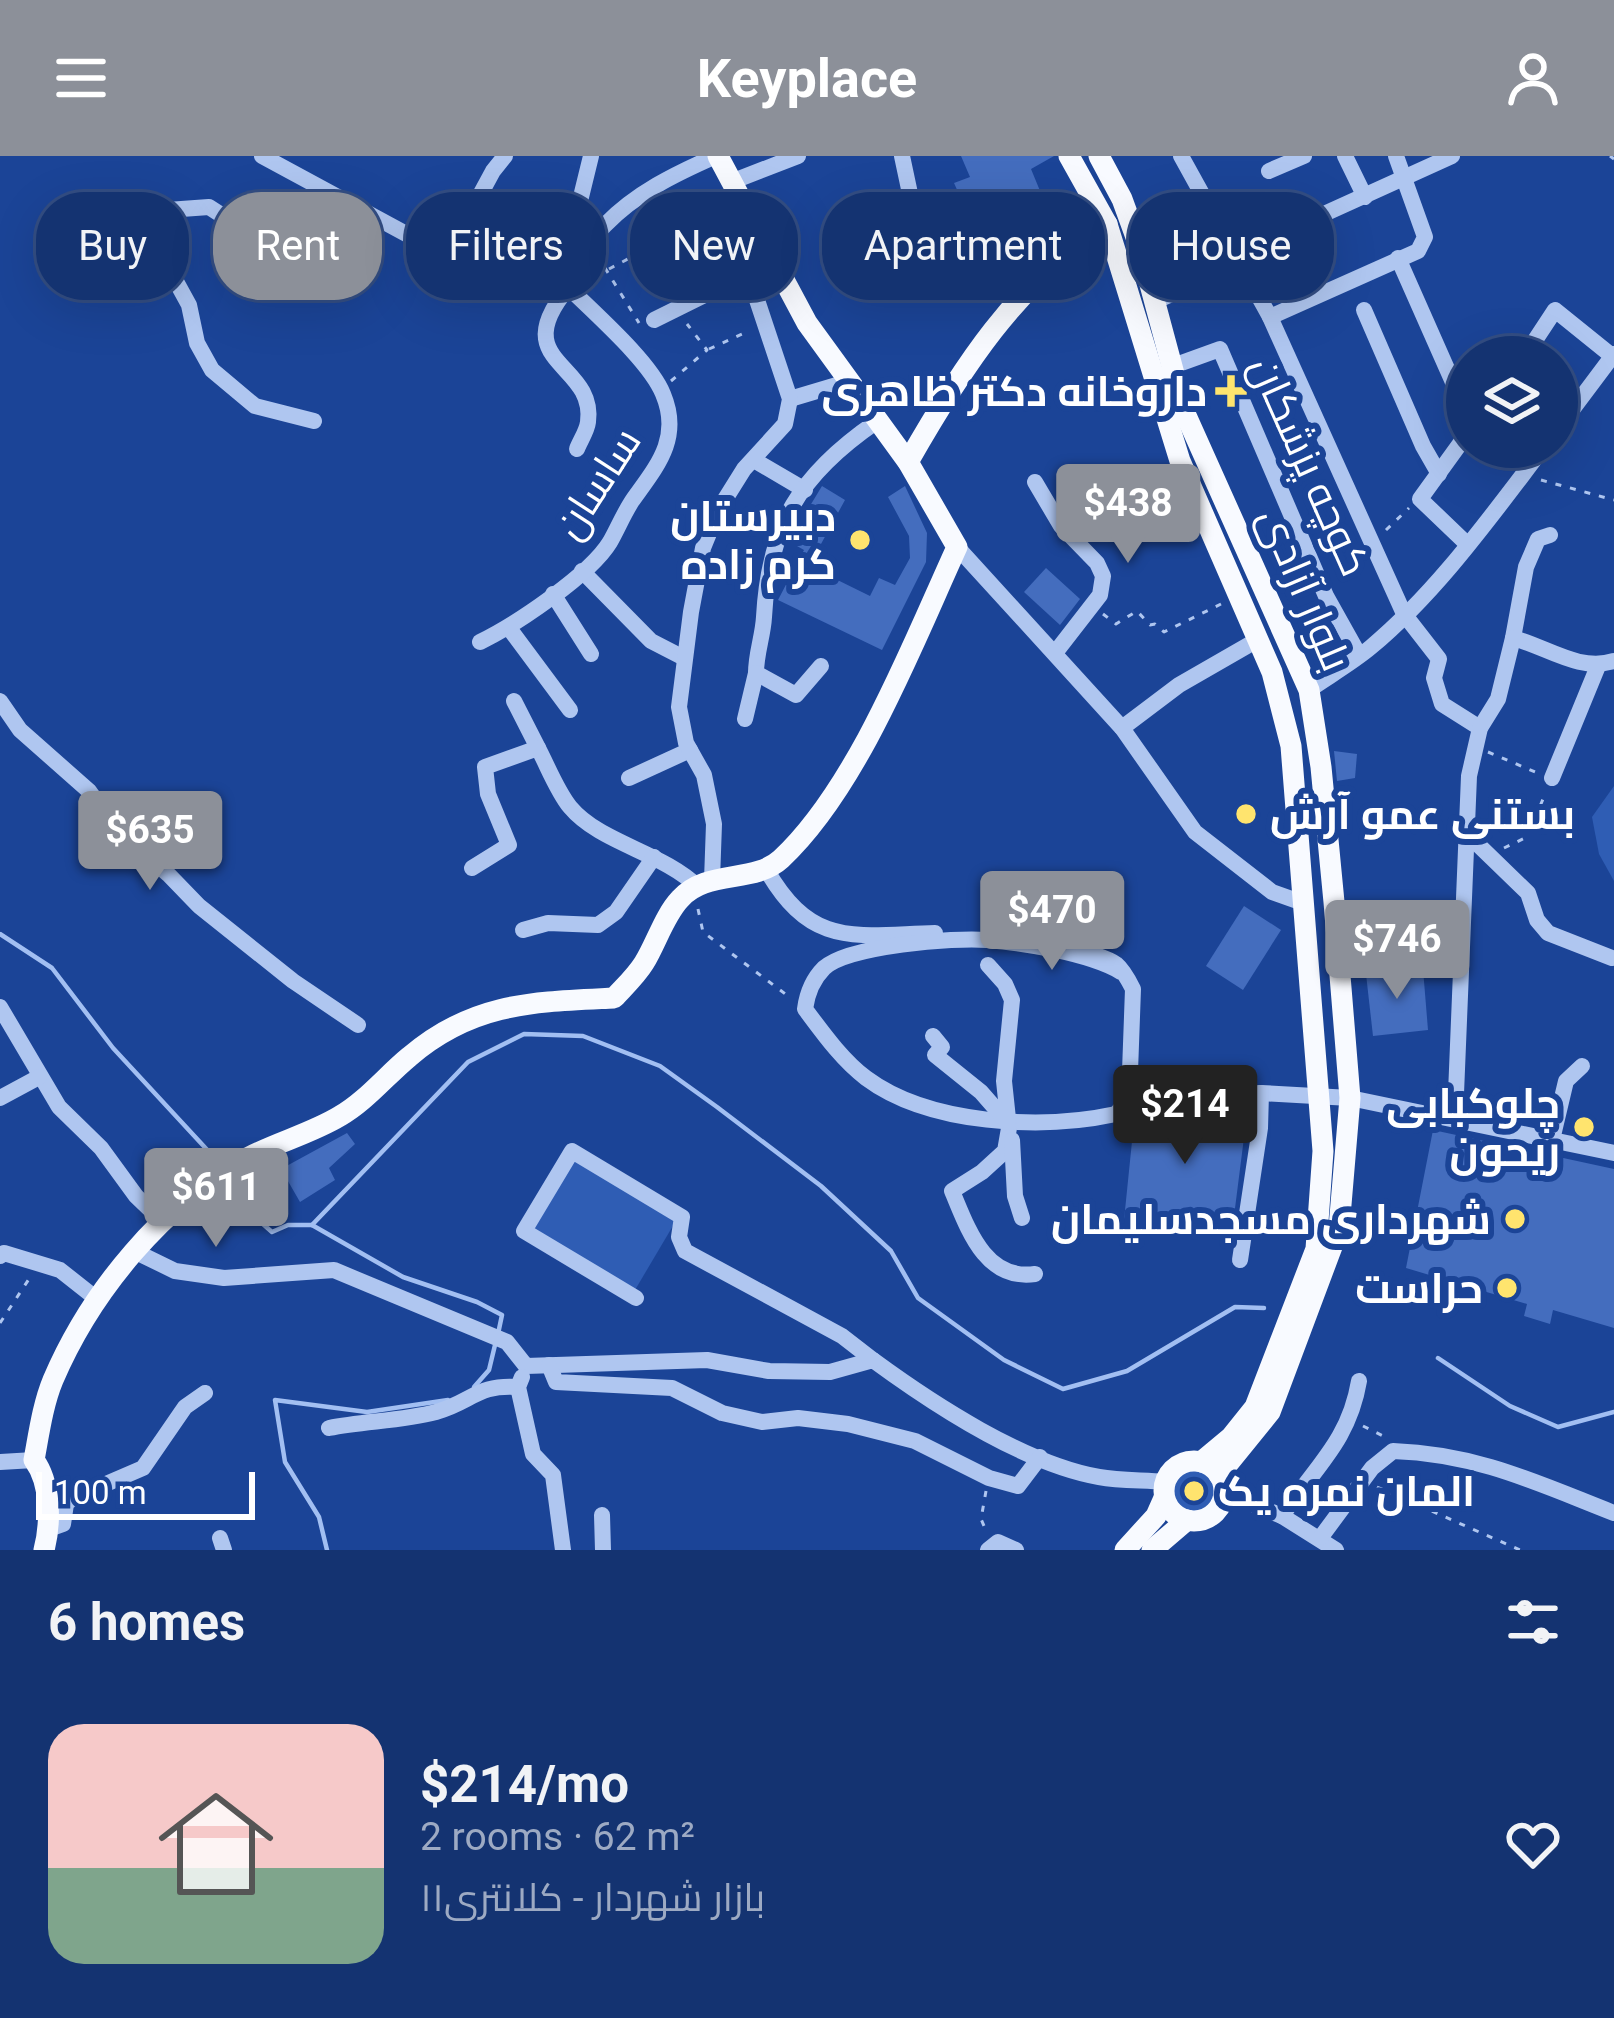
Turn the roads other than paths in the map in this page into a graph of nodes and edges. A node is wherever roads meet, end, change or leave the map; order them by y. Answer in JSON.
{"nodes":[{"id":1,"x":262,"y":156,"type":"edge"},
{"id":2,"x":505,"y":156,"type":"edge"},
{"id":3,"x":591,"y":156,"type":"edge"},
{"id":4,"x":717,"y":156,"type":"edge"},
{"id":5,"x":798,"y":156,"type":"edge"},
{"id":6,"x":902,"y":156,"type":"edge"},
{"id":7,"x":1070,"y":156,"type":"edge"},
{"id":8,"x":1099,"y":156,"type":"edge"},
{"id":9,"x":1181,"y":156,"type":"edge"},
{"id":10,"x":1304,"y":156,"type":"edge"},
{"id":11,"x":1346,"y":156,"type":"edge"},
{"id":12,"x":1396,"y":156,"type":"edge"},
{"id":13,"x":1452,"y":156,"type":"edge"},
{"id":14,"x":1269,"y":171,"type":"dead end"},
{"id":15,"x":1406,"y":178,"type":"junction"},
{"id":16,"x":736,"y":191,"type":"joint"},
{"id":17,"x":329,"y":192,"type":"edge"},
{"id":18,"x":482,"y":192,"type":"edge"},
{"id":19,"x":582,"y":192,"type":"edge"},
{"id":20,"x":910,"y":192,"type":"edge"},
{"id":21,"x":1201,"y":192,"type":"edge"},
{"id":22,"x":1365,"y":196,"type":"junction"},
{"id":23,"x":213,"y":210,"type":"edge"},
{"id":24,"x":1334,"y":210,"type":"edge"},
{"id":25,"x":606,"y":223,"type":"edge"},
{"id":26,"x":1107,"y":224,"type":"junction"},
{"id":27,"x":1397,"y":258,"type":"junction"},
{"id":28,"x":557,"y":300,"type":"edge"},
{"id":29,"x":581,"y":300,"type":"edge"},
{"id":30,"x":692,"y":300,"type":"edge"},
{"id":31,"x":757,"y":300,"type":"edge"},
{"id":32,"x":794,"y":300,"type":"edge"},
{"id":33,"x":1261,"y":300,"type":"edge"},
{"id":34,"x":1156,"y":301,"type":"joint"},
{"id":35,"x":1364,"y":310,"type":"dead end"},
{"id":36,"x":1270,"y":317,"type":"junction"},
{"id":37,"x":654,"y":320,"type":"road end"},
{"id":38,"x":1538,"y":336,"type":"edge"},
{"id":39,"x":1613,"y":355,"type":"edge"},
{"id":40,"x":1173,"y":366,"type":"junction"},
{"id":41,"x":1446,"y":367,"type":"edge"},
{"id":42,"x":848,"y":382,"type":"junction"},
{"id":43,"x":790,"y":399,"type":"junction"},
{"id":44,"x":1578,"y":402,"type":"edge"},
{"id":45,"x":314,"y":422,"type":"dead end"},
{"id":46,"x":876,"y":422,"type":"junction"},
{"id":47,"x":577,"y":449,"type":"dead end"},
{"id":48,"x":754,"y":460,"type":"junction"},
{"id":49,"x":908,"y":462,"type":"junction"},
{"id":50,"x":1446,"y":464,"type":"edge"},
{"id":51,"x":1528,"y":468,"type":"edge"},
{"id":52,"x":1439,"y":474,"type":"junction"},
{"id":53,"x":1035,"y":482,"type":"dead end"},
{"id":54,"x":805,"y":490,"type":"junction"},
{"id":55,"x":1550,"y":535,"type":"dead end"},
{"id":56,"x":1467,"y":544,"type":"junction"},
{"id":57,"x":957,"y":547,"type":"junction"},
{"id":58,"x":583,"y":571,"type":"junction"},
{"id":59,"x":553,"y":594,"type":"junction"},
{"id":60,"x":1405,"y":614,"type":"junction"},
{"id":61,"x":509,"y":628,"type":"junction"},
{"id":62,"x":1513,"y":638,"type":"junction"},
{"id":63,"x":1259,"y":639,"type":"junction"},
{"id":64,"x":480,"y":642,"type":"dead end"},
{"id":65,"x":1055,"y":652,"type":"junction"},
{"id":66,"x":591,"y":654,"type":"dead end"},
{"id":67,"x":1359,"y":656,"type":"junction"},
{"id":68,"x":684,"y":658,"type":"junction"},
{"id":69,"x":1606,"y":663,"type":"edge"},
{"id":70,"x":821,"y":666,"type":"dead end"},
{"id":71,"x":756,"y":673,"type":"junction"},
{"id":72,"x":1309,"y":690,"type":"junction"},
{"id":73,"x":1281,"y":697,"type":"junction"},
{"id":74,"x":514,"y":700,"type":"dead end"},
{"id":75,"x":0,"y":701,"type":"edge"},
{"id":76,"x":570,"y":710,"type":"dead end"},
{"id":77,"x":745,"y":719,"type":"dead end"},
{"id":78,"x":1122,"y":728,"type":"junction"},
{"id":79,"x":1478,"y":737,"type":"junction"},
{"id":80,"x":538,"y":748,"type":"junction"},
{"id":81,"x":690,"y":750,"type":"junction"},
{"id":82,"x":629,"y":778,"type":"dead end"},
{"id":83,"x":1552,"y":778,"type":"road end"},
{"id":84,"x":1464,"y":831,"type":"junction"},
{"id":85,"x":654,"y":857,"type":"junction"},
{"id":86,"x":472,"y":868,"type":"dead end"},
{"id":87,"x":766,"y":868,"type":"junction"},
{"id":88,"x":701,"y":886,"type":"junction"},
{"id":89,"x":1304,"y":903,"type":"junction"},
{"id":90,"x":523,"y":930,"type":"dead end"},
{"id":91,"x":976,"y":933,"type":"dead end"},
{"id":92,"x":999,"y":935,"type":"dead end"},
{"id":93,"x":1612,"y":958,"type":"edge"},
{"id":94,"x":988,"y":965,"type":"dead end"},
{"id":95,"x":1119,"y":968,"type":"junction"},
{"id":96,"x":0,"y":1006,"type":"edge"},
{"id":97,"x":358,"y":1025,"type":"dead end"},
{"id":98,"x":933,"y":1036,"type":"dead end"},
{"id":99,"x":1582,"y":1066,"type":"dead end"},
{"id":100,"x":39,"y":1077,"type":"junction"},
{"id":101,"x":1261,"y":1093,"type":"junction"},
{"id":102,"x":1320,"y":1096,"type":"junction"},
{"id":103,"x":0,"y":1098,"type":"edge"},
{"id":104,"x":1350,"y":1098,"type":"junction"},
{"id":105,"x":1129,"y":1099,"type":"junction"},
{"id":106,"x":1455,"y":1118,"type":"junction"},
{"id":107,"x":1009,"y":1125,"type":"junction"},
{"id":108,"x":1552,"y":1140,"type":"junction"},
{"id":109,"x":1614,"y":1153,"type":"edge"},
{"id":110,"x":1022,"y":1218,"type":"dead end"},
{"id":111,"x":162,"y":1221,"type":"junction"},
{"id":112,"x":136,"y":1252,"type":"junction"},
{"id":113,"x":1324,"y":1252,"type":"junction"},
{"id":114,"x":0,"y":1256,"type":"edge"},
{"id":115,"x":1240,"y":1260,"type":"dead end"},
{"id":116,"x":1035,"y":1274,"type":"dead end"},
{"id":117,"x":636,"y":1298,"type":"dead end"},
{"id":118,"x":98,"y":1300,"type":"junction"},
{"id":119,"x":873,"y":1360,"type":"junction"},
{"id":120,"x":549,"y":1365,"type":"junction"},
{"id":121,"x":526,"y":1366,"type":"junction"},
{"id":122,"x":1359,"y":1382,"type":"dead end"},
{"id":123,"x":518,"y":1387,"type":"junction"},
{"id":124,"x":205,"y":1393,"type":"dead end"},
{"id":125,"x":329,"y":1428,"type":"dead end"},
{"id":126,"x":1040,"y":1457,"type":"junction"},
{"id":127,"x":34,"y":1460,"type":"junction"},
{"id":128,"x":0,"y":1462,"type":"edge"},
{"id":129,"x":1214,"y":1476,"type":"junction"},
{"id":130,"x":1165,"y":1490,"type":"junction"},
{"id":131,"x":1614,"y":1513,"type":"edge"},
{"id":132,"x":602,"y":1515,"type":"dead end"},
{"id":133,"x":1282,"y":1516,"type":"junction"},
{"id":134,"x":1187,"y":1520,"type":"junction"},
{"id":135,"x":1303,"y":1527,"type":"junction"},
{"id":136,"x":1321,"y":1537,"type":"junction"},
{"id":137,"x":47,"y":1539,"type":"edge"},
{"id":138,"x":993,"y":1546,"type":"edge"},
{"id":139,"x":563,"y":1550,"type":"edge"},
{"id":140,"x":603,"y":1550,"type":"edge"},
{"id":141,"x":1016,"y":1550,"type":"edge"},
{"id":142,"x":1125,"y":1550,"type":"edge"},
{"id":143,"x":1152,"y":1550,"type":"edge"},
{"id":144,"x":1301,"y":1550,"type":"edge"},
{"id":145,"x":1336,"y":1550,"type":"edge"}],
"edges":[{"from":1,"to":17,"type":"street"},
{"from":2,"to":18,"type":"street"},
{"from":3,"to":19,"type":"street"},
{"from":4,"to":16,"type":"main road"},
{"from":4,"to":25,"type":"street"},
{"from":5,"to":16,"type":"street"},
{"from":6,"to":20,"type":"street"},
{"from":7,"to":26,"type":"main road","name":"بلوار آزادی"},
{"from":8,"to":34,"type":"main road","name":"بلوار آزادی"},
{"from":9,"to":21,"type":"street"},
{"from":10,"to":14,"type":"street"},
{"from":11,"to":22,"type":"street"},
{"from":12,"to":15,"type":"street"},
{"from":13,"to":15,"type":"street"},
{"from":15,"to":22,"type":"street"},
{"from":15,"to":27,"type":"street"},
{"from":22,"to":24,"type":"street"},
{"from":23,"to":45,"type":"street"},
{"from":26,"to":49,"type":"main road"},
{"from":26,"to":63,"type":"main road","name":"بلوار آزادی"},
{"from":27,"to":36,"type":"street"},
{"from":27,"to":41,"type":"street"},
{"from":28,"to":47,"type":"street"},
{"from":29,"to":58,"type":"street","name":"ساسان"},
{"from":30,"to":37,"type":"street"},
{"from":31,"to":43,"type":"street"},
{"from":32,"to":42,"type":"main road"},
{"from":33,"to":36,"type":"street"},
{"from":34,"to":40,"type":"main road","name":"بلوار آزادی"},
{"from":35,"to":52,"type":"street"},
{"from":36,"to":60,"type":"street"},
{"from":38,"to":39,"type":"street"},
{"from":39,"to":44,"type":"street"},
{"from":40,"to":67,"type":"street","name":"کوچه پزشکان"},
{"from":40,"to":72,"type":"main road","name":"بلوار آزادی"},
{"from":42,"to":43,"type":"street"},
{"from":42,"to":46,"type":"main road"},
{"from":43,"to":48,"type":"street"},
{"from":46,"to":49,"type":"main road"},
{"from":46,"to":54,"type":"street"},
{"from":48,"to":54,"type":"street"},
{"from":48,"to":68,"type":"street"},
{"from":49,"to":57,"type":"main road"},
{"from":50,"to":52,"type":"street"},
{"from":51,"to":56,"type":"street"},
{"from":52,"to":56,"type":"street"},
{"from":53,"to":65,"type":"street"},
{"from":54,"to":71,"type":"street"},
{"from":55,"to":62,"type":"street"},
{"from":56,"to":60,"type":"street"},
{"from":57,"to":65,"type":"street"},
{"from":57,"to":87,"type":"main road"},
{"from":58,"to":59,"type":"street","name":"ساسان"},
{"from":58,"to":68,"type":"street"},
{"from":59,"to":61,"type":"street","name":"ساسان"},
{"from":59,"to":66,"type":"street"},
{"from":60,"to":67,"type":"street"},
{"from":60,"to":79,"type":"street"},
{"from":61,"to":64,"type":"street","name":"ساسان"},
{"from":61,"to":76,"type":"street"},
{"from":62,"to":69,"type":"street"},
{"from":62,"to":79,"type":"street"},
{"from":63,"to":73,"type":"main road","name":"بلوار آزادی"},
{"from":63,"to":78,"type":"street"},
{"from":65,"to":78,"type":"street"},
{"from":67,"to":72,"type":"street"},
{"from":68,"to":81,"type":"street"},
{"from":69,"to":83,"type":"street"},
{"from":70,"to":71,"type":"street"},
{"from":71,"to":77,"type":"street"},
{"from":72,"to":73,"type":"main road"},
{"from":72,"to":104,"type":"main road","name":"بلوار آزادی"},
{"from":73,"to":89,"type":"main road","name":"بلوار آزادی"},
{"from":74,"to":80,"type":"street"},
{"from":75,"to":97,"type":"street"},
{"from":78,"to":89,"type":"street"},
{"from":79,"to":84,"type":"street"},
{"from":80,"to":85,"type":"street"},
{"from":80,"to":86,"type":"street"},
{"from":81,"to":82,"type":"street"},
{"from":81,"to":88,"type":"street"},
{"from":84,"to":93,"type":"street"},
{"from":84,"to":106,"type":"street"},
{"from":85,"to":88,"type":"street"},
{"from":85,"to":90,"type":"street"},
{"from":87,"to":88,"type":"main road"},
{"from":87,"to":91,"type":"street"},
{"from":88,"to":111,"type":"main road"},
{"from":89,"to":102,"type":"main road","name":"بلوار آزادی"},
{"from":92,"to":95,"type":"street"},
{"from":94,"to":107,"type":"street"},
{"from":95,"to":105,"type":"street"},
{"from":95,"to":107,"type":"street"},
{"from":96,"to":100,"type":"street"},
{"from":98,"to":107,"type":"street"},
{"from":99,"to":108,"type":"street"},
{"from":100,"to":103,"type":"street"},
{"from":100,"to":111,"type":"street"},
{"from":101,"to":102,"type":"street"},
{"from":101,"to":105,"type":"street"},
{"from":101,"to":115,"type":"street"},
{"from":102,"to":104,"type":"street"},
{"from":102,"to":113,"type":"main road","name":"بلوار آزادی"},
{"from":104,"to":106,"type":"street"},
{"from":104,"to":113,"type":"main road","name":"بلوار آزادی"},
{"from":105,"to":107,"type":"street"},
{"from":106,"to":108,"type":"street"},
{"from":107,"to":110,"type":"street"},
{"from":107,"to":116,"type":"street"},
{"from":108,"to":109,"type":"street"},
{"from":111,"to":112,"type":"main road"},
{"from":112,"to":118,"type":"main road"},
{"from":112,"to":121,"type":"street"},
{"from":113,"to":129,"type":"main road","name":"بلوار آزادی"},
{"from":114,"to":118,"type":"street"},
{"from":117,"to":119,"type":"street"},
{"from":118,"to":127,"type":"main road"},
{"from":119,"to":120,"type":"street"},
{"from":119,"to":126,"type":"street"},
{"from":120,"to":121,"type":"street"},
{"from":120,"to":126,"type":"street"},
{"from":121,"to":123,"type":"street"},
{"from":122,"to":133,"type":"street"},
{"from":123,"to":125,"type":"street"},
{"from":123,"to":139,"type":"street"},
{"from":124,"to":137,"type":"street"},
{"from":126,"to":130,"type":"street"},
{"from":127,"to":128,"type":"street"},
{"from":127,"to":137,"type":"main road"},
{"from":129,"to":130,"type":"main road"},
{"from":129,"to":133,"type":"street"},
{"from":129,"to":134,"type":"main road"},
{"from":130,"to":134,"type":"main road"},
{"from":130,"to":142,"type":"main road"},
{"from":131,"to":136,"type":"street"},
{"from":132,"to":140,"type":"street"},
{"from":133,"to":135,"type":"street"},
{"from":134,"to":143,"type":"main road"},
{"from":135,"to":136,"type":"street"},
{"from":135,"to":144,"type":"street"},
{"from":136,"to":145,"type":"street"},
{"from":138,"to":141,"type":"street"}]}
